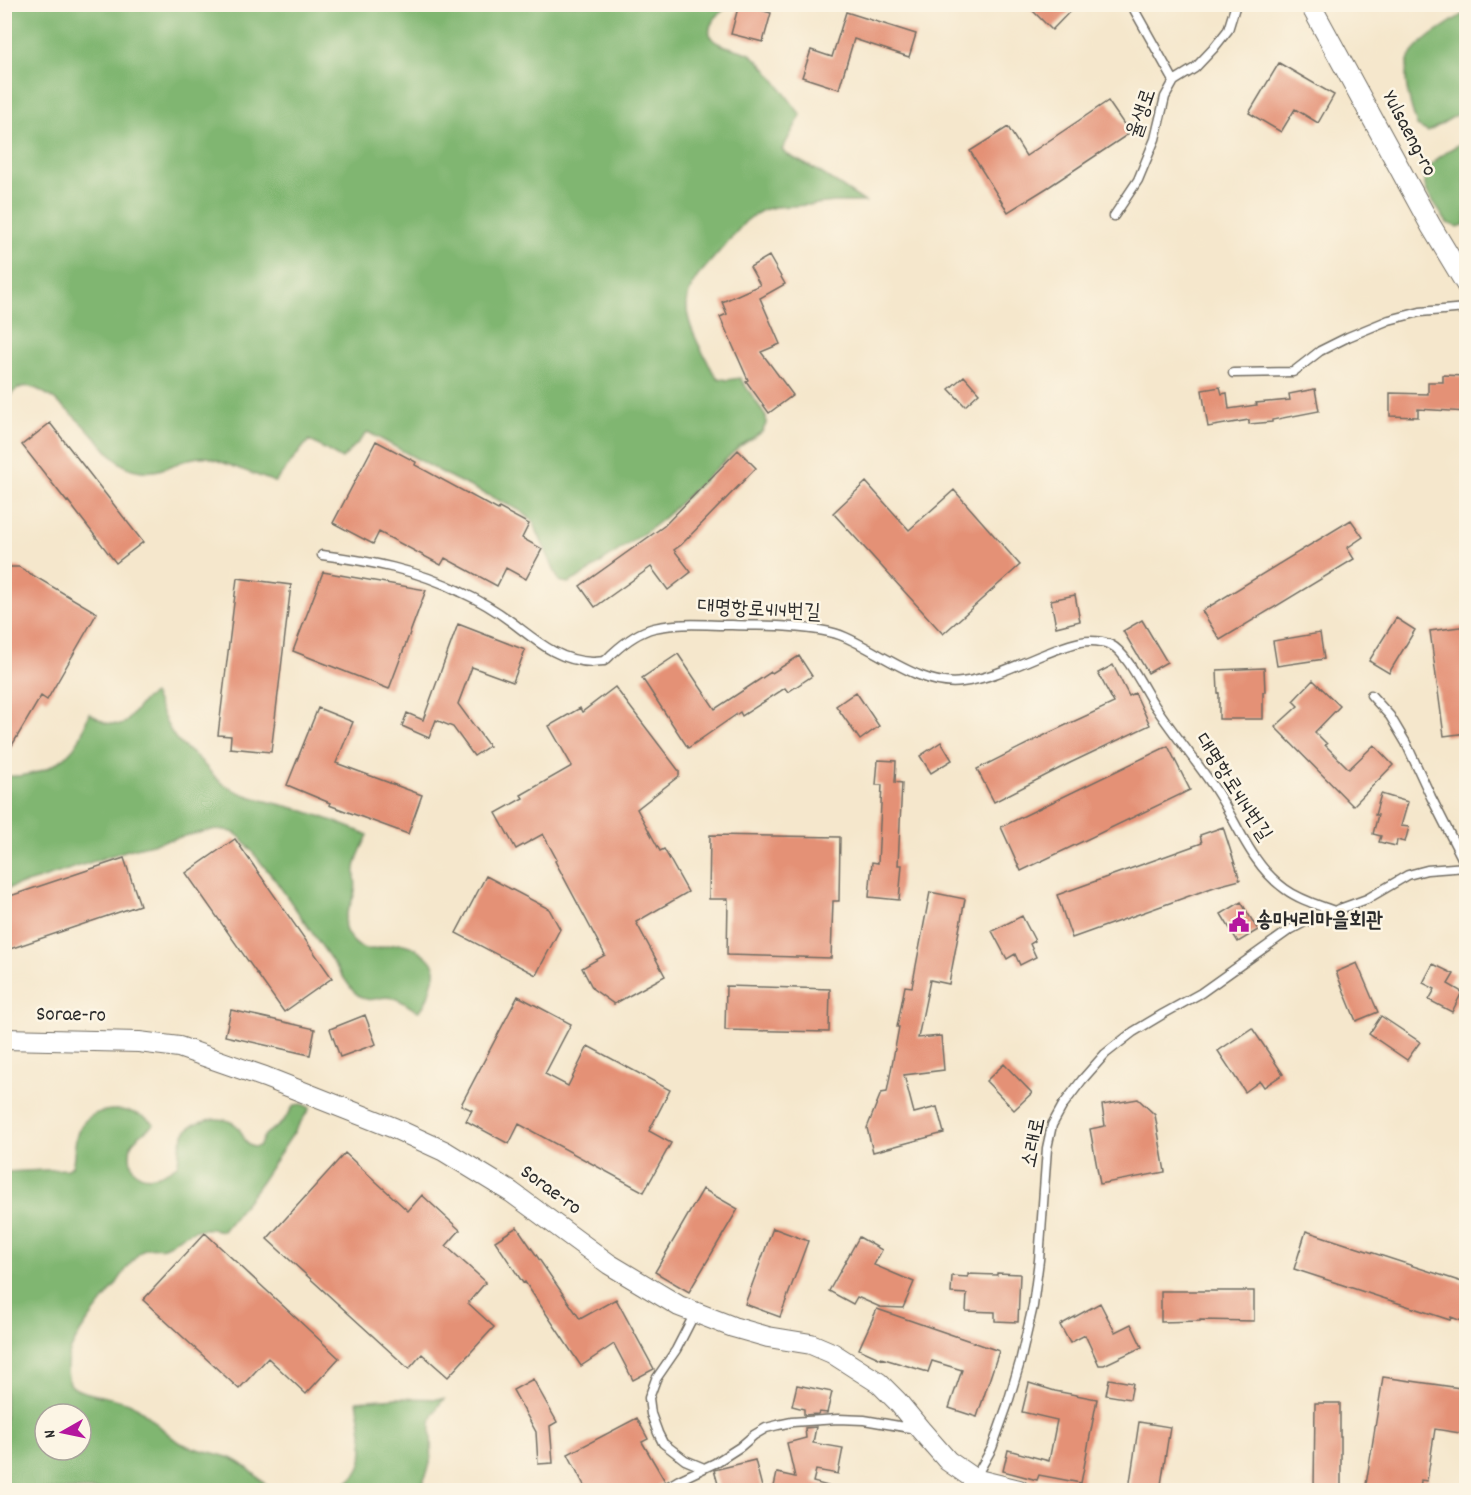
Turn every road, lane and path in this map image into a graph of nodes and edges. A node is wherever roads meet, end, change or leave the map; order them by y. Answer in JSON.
{"nodes":[{"id":1,"x":1131,"y":4,"type":"edge"},
{"id":2,"x":1236,"y":4,"type":"edge"},
{"id":3,"x":1310,"y":4,"type":"edge"},
{"id":4,"x":1174,"y":81,"type":"junction"},
{"id":5,"x":1114,"y":216,"type":"dead end"},
{"id":6,"x":1467,"y":284,"type":"edge"},
{"id":7,"x":1467,"y":308,"type":"edge"},
{"id":8,"x":1233,"y":373,"type":"dead end"},
{"id":9,"x":322,"y":555,"type":"dead end"},
{"id":10,"x":1371,"y":695,"type":"dead end"},
{"id":11,"x":1467,"y":867,"type":"edge"},
{"id":12,"x":1334,"y":911,"type":"junction"},
{"id":13,"x":4,"y":1039,"type":"edge"},
{"id":14,"x":695,"y":1313,"type":"junction"},
{"id":15,"x":920,"y":1429,"type":"junction"},
{"id":16,"x":704,"y":1468,"type":"junction"},
{"id":17,"x":974,"y":1479,"type":"junction"},
{"id":18,"x":662,"y":1491,"type":"edge"},
{"id":19,"x":1018,"y":1491,"type":"edge"}],
"edges":[{"from":1,"to":4,"type":"lane"},
{"from":2,"to":4,"type":"lane","name":"율생로"},
{"from":3,"to":6,"type":"street","name":"Yulsaeng-ro"},
{"from":4,"to":5,"type":"lane","name":"율생로"},
{"from":7,"to":8,"type":"lane"},
{"from":9,"to":12,"type":"lane","name":"대명항로414번길"},
{"from":10,"to":11,"type":"lane"},
{"from":11,"to":12,"type":"lane"},
{"from":12,"to":17,"type":"lane","name":"소래로"},
{"from":13,"to":14,"type":"street","name":"Sorae-ro"},
{"from":14,"to":15,"type":"street","name":"Sorae-ro"},
{"from":14,"to":16,"type":"lane"},
{"from":15,"to":16,"type":"lane"},
{"from":15,"to":17,"type":"street","name":"Sorae-ro"},
{"from":16,"to":18,"type":"lane"},
{"from":17,"to":19,"type":"street","name":"Sorae-ro"}]}
